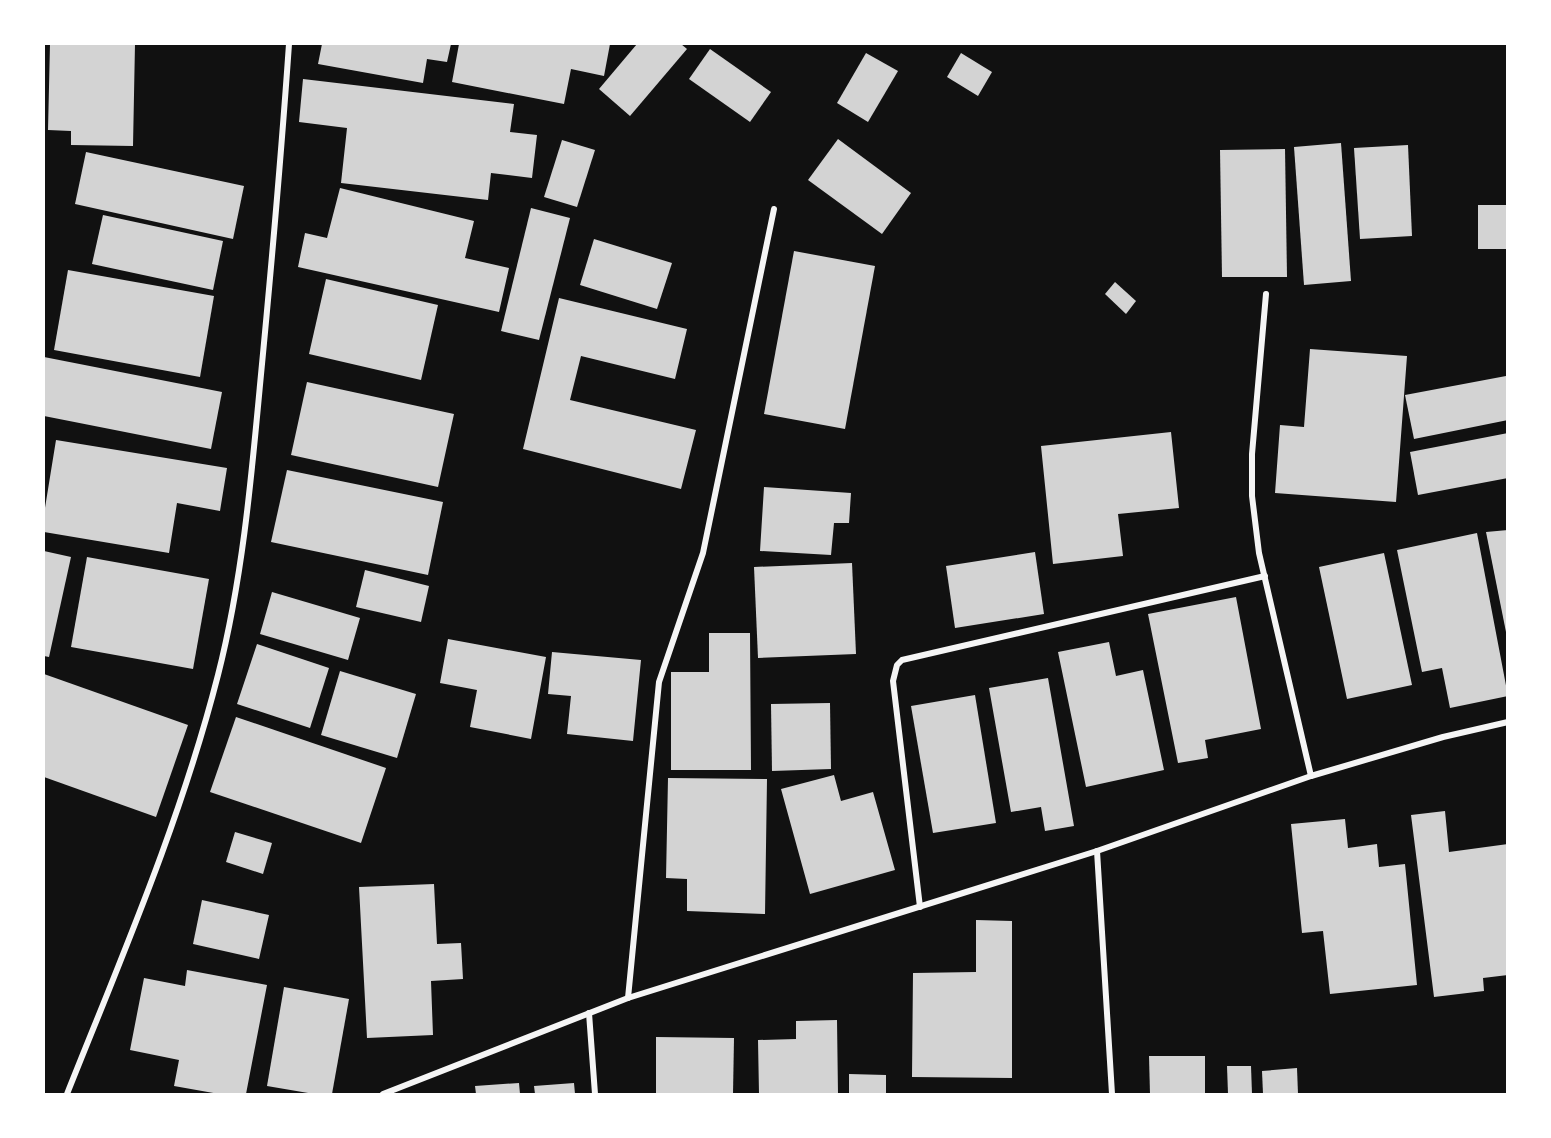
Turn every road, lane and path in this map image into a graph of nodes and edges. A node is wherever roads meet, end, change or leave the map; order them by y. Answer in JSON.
{"nodes":[{"id":1,"x":289,"y":44,"type":"edge"},
{"id":2,"x":774,"y":208,"type":"dead end"},
{"id":3,"x":1266,"y":294,"type":"dead end"},
{"id":4,"x":1265,"y":576,"type":"junction"},
{"id":5,"x":1508,"y":723,"type":"edge"},
{"id":6,"x":1311,"y":776,"type":"junction"},
{"id":7,"x":1097,"y":851,"type":"junction"},
{"id":8,"x":920,"y":907,"type":"junction"},
{"id":9,"x":628,"y":998,"type":"junction"},
{"id":10,"x":589,"y":1013,"type":"junction"},
{"id":11,"x":67,"y":1095,"type":"edge"},
{"id":12,"x":383,"y":1095,"type":"edge"},
{"id":13,"x":595,"y":1095,"type":"edge"},
{"id":14,"x":1112,"y":1095,"type":"edge"}],
"edges":[{"from":1,"to":11,"type":"street"},
{"from":2,"to":9,"type":"street"},
{"from":3,"to":4,"type":"street"},
{"from":4,"to":6,"type":"street"},
{"from":4,"to":8,"type":"street"},
{"from":5,"to":6,"type":"street"},
{"from":6,"to":7,"type":"street"},
{"from":7,"to":8,"type":"street"},
{"from":7,"to":14,"type":"street"},
{"from":8,"to":9,"type":"street"},
{"from":9,"to":10,"type":"street"},
{"from":10,"to":12,"type":"street"},
{"from":10,"to":13,"type":"street"}]}
